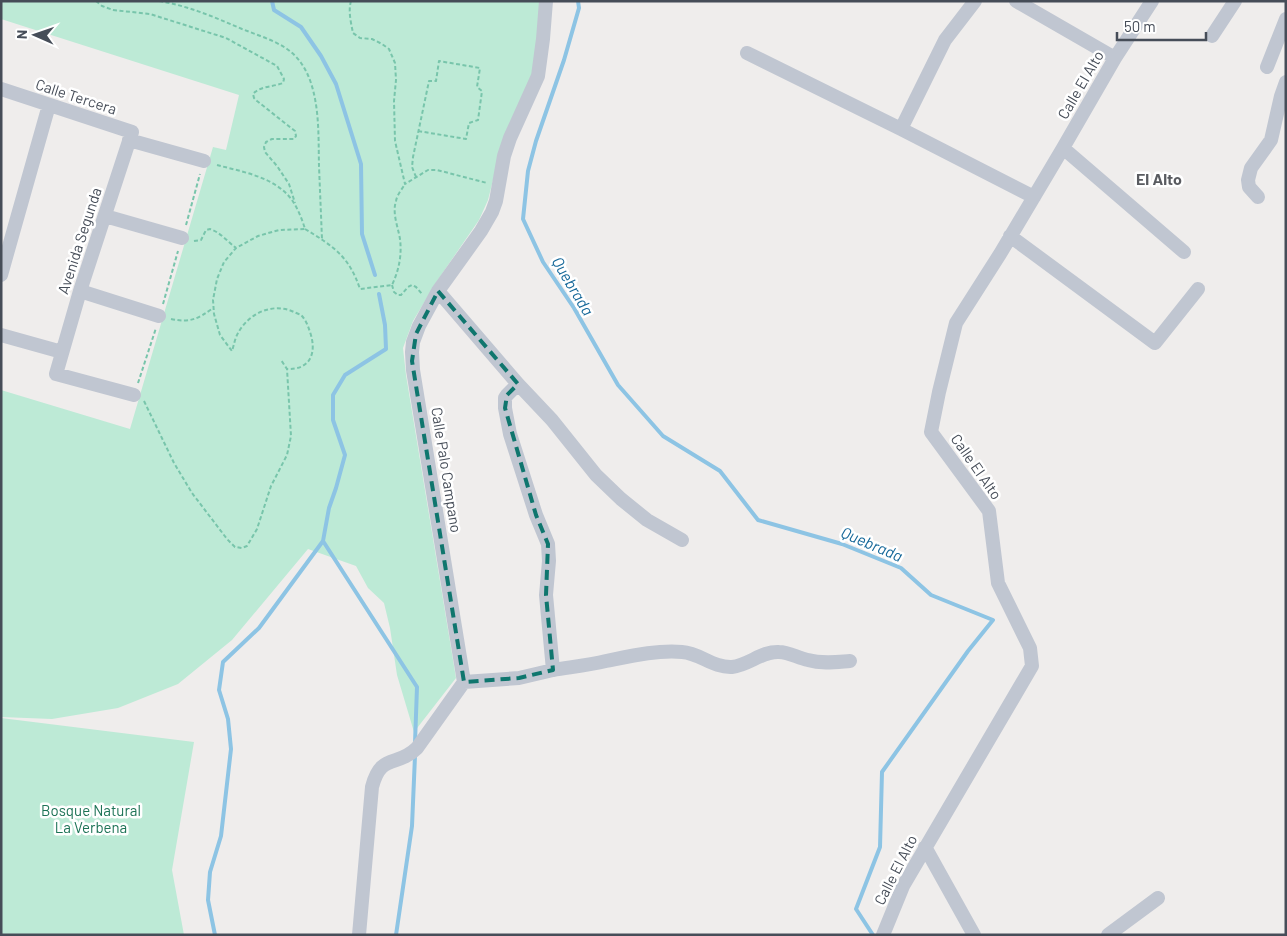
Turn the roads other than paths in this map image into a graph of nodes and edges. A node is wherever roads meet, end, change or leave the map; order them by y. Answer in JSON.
{"nodes":[{"id":1,"x":546,"y":1,"type":"edge"},
{"id":2,"x":975,"y":1,"type":"edge"},
{"id":3,"x":1016,"y":1,"type":"edge"},
{"id":4,"x":1152,"y":1,"type":"edge"},
{"id":5,"x":1235,"y":1,"type":"edge"},
{"id":6,"x":1286,"y":19,"type":"edge"},
{"id":7,"x":1212,"y":36,"type":"dead end"},
{"id":8,"x":747,"y":53,"type":"dead end"},
{"id":9,"x":1115,"y":58,"type":"junction"},
{"id":10,"x":1267,"y":67,"type":"dead end"},
{"id":11,"x":1286,"y":82,"type":"edge"},
{"id":12,"x":1,"y":89,"type":"edge"},
{"id":13,"x":49,"y":105,"type":"junction"},
{"id":14,"x":901,"y":129,"type":"junction"},
{"id":15,"x":129,"y":140,"type":"junction"},
{"id":16,"x":1063,"y":148,"type":"junction"},
{"id":17,"x":204,"y":161,"type":"road end"},
{"id":18,"x":1034,"y":197,"type":"junction"},
{"id":19,"x":1258,"y":197,"type":"dead end"},
{"id":20,"x":105,"y":216,"type":"junction"},
{"id":21,"x":1010,"y":236,"type":"junction"},
{"id":22,"x":182,"y":238,"type":"road end"},
{"id":23,"x":1184,"y":252,"type":"dead end"},
{"id":24,"x":1,"y":275,"type":"edge"},
{"id":25,"x":1198,"y":289,"type":"dead end"},
{"id":26,"x":80,"y":291,"type":"junction"},
{"id":27,"x":438,"y":291,"type":"junction"},
{"id":28,"x":159,"y":316,"type":"road end"},
{"id":29,"x":1,"y":335,"type":"edge"},
{"id":30,"x":62,"y":352,"type":"junction"},
{"id":31,"x":518,"y":384,"type":"junction"},
{"id":32,"x":134,"y":395,"type":"road end"},
{"id":33,"x":682,"y":540,"type":"dead end"},
{"id":34,"x":850,"y":661,"type":"dead end"},
{"id":35,"x":553,"y":670,"type":"junction"},
{"id":36,"x":464,"y":682,"type":"junction"},
{"id":37,"x":925,"y":847,"type":"junction"},
{"id":38,"x":1158,"y":898,"type":"dead end"},
{"id":39,"x":359,"y":935,"type":"edge"},
{"id":40,"x":883,"y":935,"type":"edge"},
{"id":41,"x":974,"y":935,"type":"edge"},
{"id":42,"x":1108,"y":935,"type":"edge"}],
"edges":[{"from":1,"to":27,"type":"street","name":"Calle Palo Campano"},
{"from":2,"to":14,"type":"street"},
{"from":3,"to":9,"type":"street"},
{"from":4,"to":9,"type":"street","name":"Calle El Alto"},
{"from":5,"to":7,"type":"street"},
{"from":6,"to":10,"type":"street"},
{"from":8,"to":14,"type":"street"},
{"from":9,"to":16,"type":"street","name":"Calle El Alto"},
{"from":11,"to":19,"type":"street"},
{"from":12,"to":13,"type":"street","name":"Calle Tercera"},
{"from":13,"to":15,"type":"street","name":"Calle Tercera"},
{"from":13,"to":24,"type":"street"},
{"from":14,"to":18,"type":"street"},
{"from":15,"to":17,"type":"street"},
{"from":15,"to":20,"type":"street","name":"Avenida Segunda"},
{"from":16,"to":18,"type":"street","name":"Calle El Alto"},
{"from":16,"to":23,"type":"street"},
{"from":18,"to":21,"type":"street","name":"Calle El Alto"},
{"from":20,"to":22,"type":"street"},
{"from":20,"to":26,"type":"street","name":"Avenida Segunda"},
{"from":21,"to":25,"type":"street"},
{"from":21,"to":37,"type":"street","name":"Calle El Alto"},
{"from":26,"to":28,"type":"street"},
{"from":26,"to":30,"type":"street","name":"Avenida Segunda"},
{"from":27,"to":31,"type":"street"},
{"from":27,"to":36,"type":"street","name":"Calle Palo Campano"},
{"from":29,"to":30,"type":"street"},
{"from":30,"to":32,"type":"street","name":"Avenida Segunda"},
{"from":31,"to":33,"type":"street"},
{"from":31,"to":35,"type":"street"},
{"from":34,"to":35,"type":"street"},
{"from":35,"to":36,"type":"street"},
{"from":36,"to":39,"type":"street"},
{"from":37,"to":40,"type":"street","name":"Calle El Alto"},
{"from":37,"to":41,"type":"street"},
{"from":38,"to":42,"type":"street"}]}
